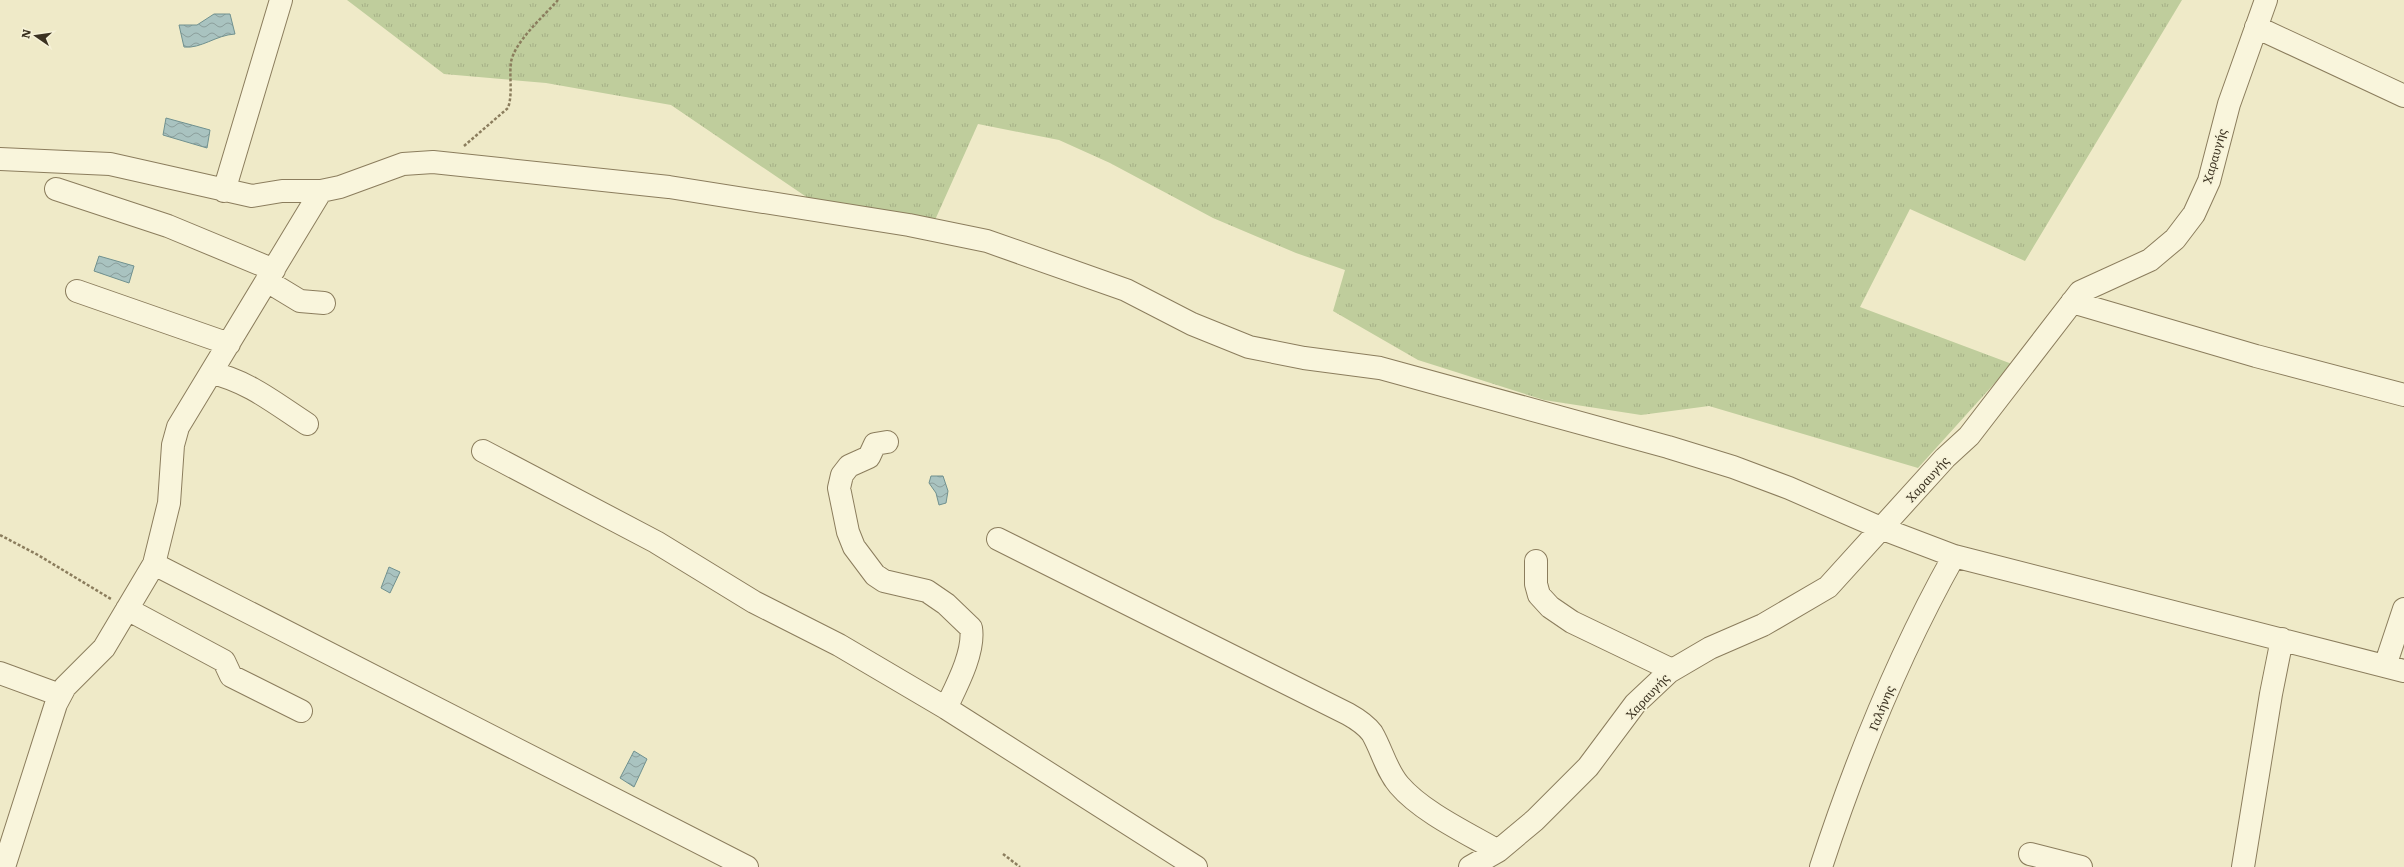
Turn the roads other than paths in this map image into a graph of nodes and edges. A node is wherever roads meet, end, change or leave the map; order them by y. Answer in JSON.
{"nodes":[{"id":1,"x":281,"y":0,"type":"edge"},
{"id":2,"x":2266,"y":0,"type":"edge"},
{"id":3,"x":2256,"y":28,"type":"junction"},
{"id":4,"x":2404,"y":96,"type":"edge"},
{"id":5,"x":0,"y":159,"type":"edge"},
{"id":6,"x":56,"y":189,"type":"dead end"},
{"id":7,"x":321,"y":190,"type":"junction"},
{"id":8,"x":224,"y":191,"type":"junction"},
{"id":9,"x":270,"y":276,"type":"junction"},
{"id":10,"x":77,"y":290,"type":"dead end"},
{"id":11,"x":2072,"y":302,"type":"junction"},
{"id":12,"x":324,"y":303,"type":"dead end"},
{"id":13,"x":229,"y":344,"type":"junction"},
{"id":14,"x":212,"y":373,"type":"junction"},
{"id":15,"x":2404,"y":395,"type":"edge"},
{"id":16,"x":307,"y":424,"type":"dead end"},
{"id":17,"x":887,"y":442,"type":"dead end"},
{"id":18,"x":483,"y":451,"type":"dead end"},
{"id":19,"x":1882,"y":529,"type":"junction"},
{"id":20,"x":998,"y":539,"type":"dead end"},
{"id":21,"x":1954,"y":556,"type":"junction"},
{"id":22,"x":1536,"y":561,"type":"dead end"},
{"id":23,"x":154,"y":564,"type":"junction"},
{"id":24,"x":127,"y":609,"type":"junction"},
{"id":25,"x":2404,"y":609,"type":"edge"},
{"id":26,"x":2282,"y":639,"type":"junction"},
{"id":27,"x":2395,"y":668,"type":"edge"},
{"id":28,"x":1672,"y":670,"type":"junction"},
{"id":29,"x":0,"y":672,"type":"edge"},
{"id":30,"x":60,"y":695,"type":"junction"},
{"id":31,"x":946,"y":708,"type":"junction"},
{"id":32,"x":301,"y":711,"type":"dead end"},
{"id":33,"x":1498,"y":851,"type":"junction"},
{"id":34,"x":2030,"y":854,"type":"dead end"},
{"id":35,"x":4,"y":867,"type":"edge"},
{"id":36,"x":747,"y":867,"type":"edge"},
{"id":37,"x":1196,"y":867,"type":"edge"},
{"id":38,"x":1470,"y":867,"type":"edge"},
{"id":39,"x":1821,"y":867,"type":"edge"},
{"id":40,"x":2082,"y":867,"type":"edge"},
{"id":41,"x":2243,"y":867,"type":"edge"}],
"edges":[{"from":1,"to":8,"type":"street"},
{"from":2,"to":3,"type":"street","name":"Χαραυγής"},
{"from":3,"to":4,"type":"street"},
{"from":3,"to":11,"type":"street","name":"Χαραυγής"},
{"from":5,"to":8,"type":"street"},
{"from":6,"to":9,"type":"street"},
{"from":7,"to":8,"type":"street"},
{"from":7,"to":9,"type":"street"},
{"from":7,"to":19,"type":"street"},
{"from":9,"to":12,"type":"street"},
{"from":9,"to":13,"type":"street"},
{"from":10,"to":13,"type":"street"},
{"from":11,"to":15,"type":"street"},
{"from":11,"to":19,"type":"street","name":"Χαραυγής"},
{"from":13,"to":14,"type":"street"},
{"from":14,"to":16,"type":"street"},
{"from":14,"to":23,"type":"street"},
{"from":17,"to":31,"type":"street"},
{"from":18,"to":31,"type":"street"},
{"from":19,"to":21,"type":"street"},
{"from":19,"to":28,"type":"street","name":"Χαραυγής"},
{"from":20,"to":33,"type":"street"},
{"from":21,"to":26,"type":"street"},
{"from":21,"to":39,"type":"street","name":"Γαλήνης"},
{"from":22,"to":28,"type":"street"},
{"from":23,"to":24,"type":"street"},
{"from":23,"to":36,"type":"street"},
{"from":24,"to":30,"type":"street"},
{"from":24,"to":32,"type":"street"},
{"from":25,"to":27,"type":"street"},
{"from":26,"to":27,"type":"street"},
{"from":26,"to":41,"type":"street"},
{"from":28,"to":33,"type":"street","name":"Χαραυγής"},
{"from":29,"to":30,"type":"street"},
{"from":30,"to":35,"type":"street"},
{"from":31,"to":37,"type":"street"},
{"from":33,"to":38,"type":"street","name":"Χαραυγής"},
{"from":34,"to":40,"type":"street"}]}
